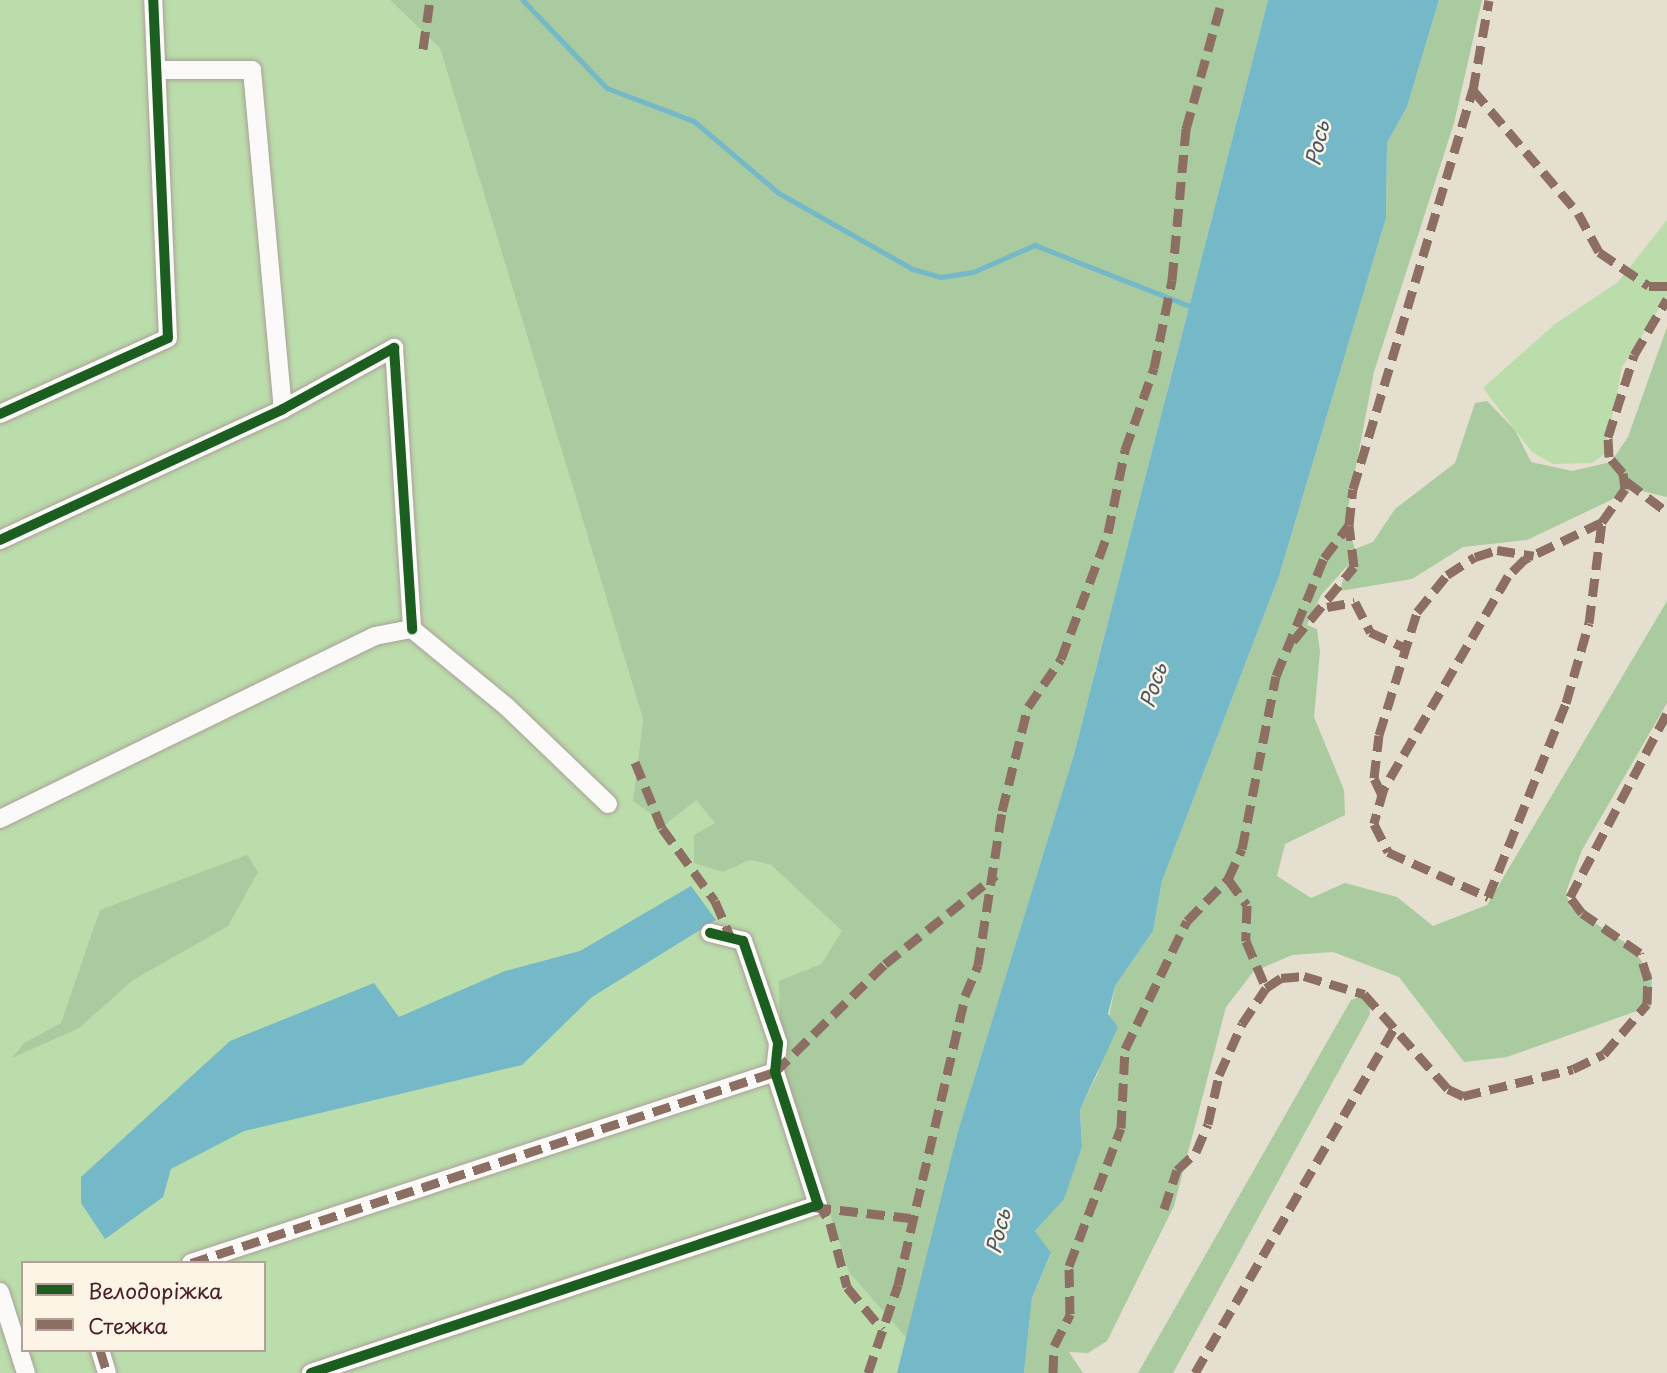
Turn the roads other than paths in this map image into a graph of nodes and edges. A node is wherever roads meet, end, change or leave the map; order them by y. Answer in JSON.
{"nodes":[{"id":1,"x":153,"y":0,"type":"edge"},
{"id":2,"x":158,"y":71,"type":"junction"},
{"id":3,"x":283,"y":409,"type":"junction"},
{"id":4,"x":0,"y":414,"type":"edge"},
{"id":5,"x":0,"y":540,"type":"edge"},
{"id":6,"x":412,"y":629,"type":"junction"},
{"id":7,"x":608,"y":804,"type":"dead end"},
{"id":8,"x":0,"y":819,"type":"edge"},
{"id":9,"x":710,"y":933,"type":"dead end"},
{"id":10,"x":775,"y":1072,"type":"junction"},
{"id":11,"x":197,"y":1261,"type":"edge"},
{"id":12,"x":0,"y":1292,"type":"edge"},
{"id":13,"x":101,"y":1352,"type":"edge"},
{"id":14,"x":26,"y":1373,"type":"edge"},
{"id":15,"x":107,"y":1373,"type":"edge"},
{"id":16,"x":311,"y":1373,"type":"edge"}],
"edges":[{"from":1,"to":2,"type":"street"},
{"from":2,"to":3,"type":"street"},
{"from":2,"to":4,"type":"street"},
{"from":3,"to":5,"type":"street"},
{"from":3,"to":6,"type":"street"},
{"from":6,"to":7,"type":"street"},
{"from":6,"to":8,"type":"street"},
{"from":9,"to":10,"type":"street"},
{"from":10,"to":11,"type":"street"},
{"from":10,"to":16,"type":"street"},
{"from":12,"to":14,"type":"street"},
{"from":13,"to":15,"type":"street"}]}
